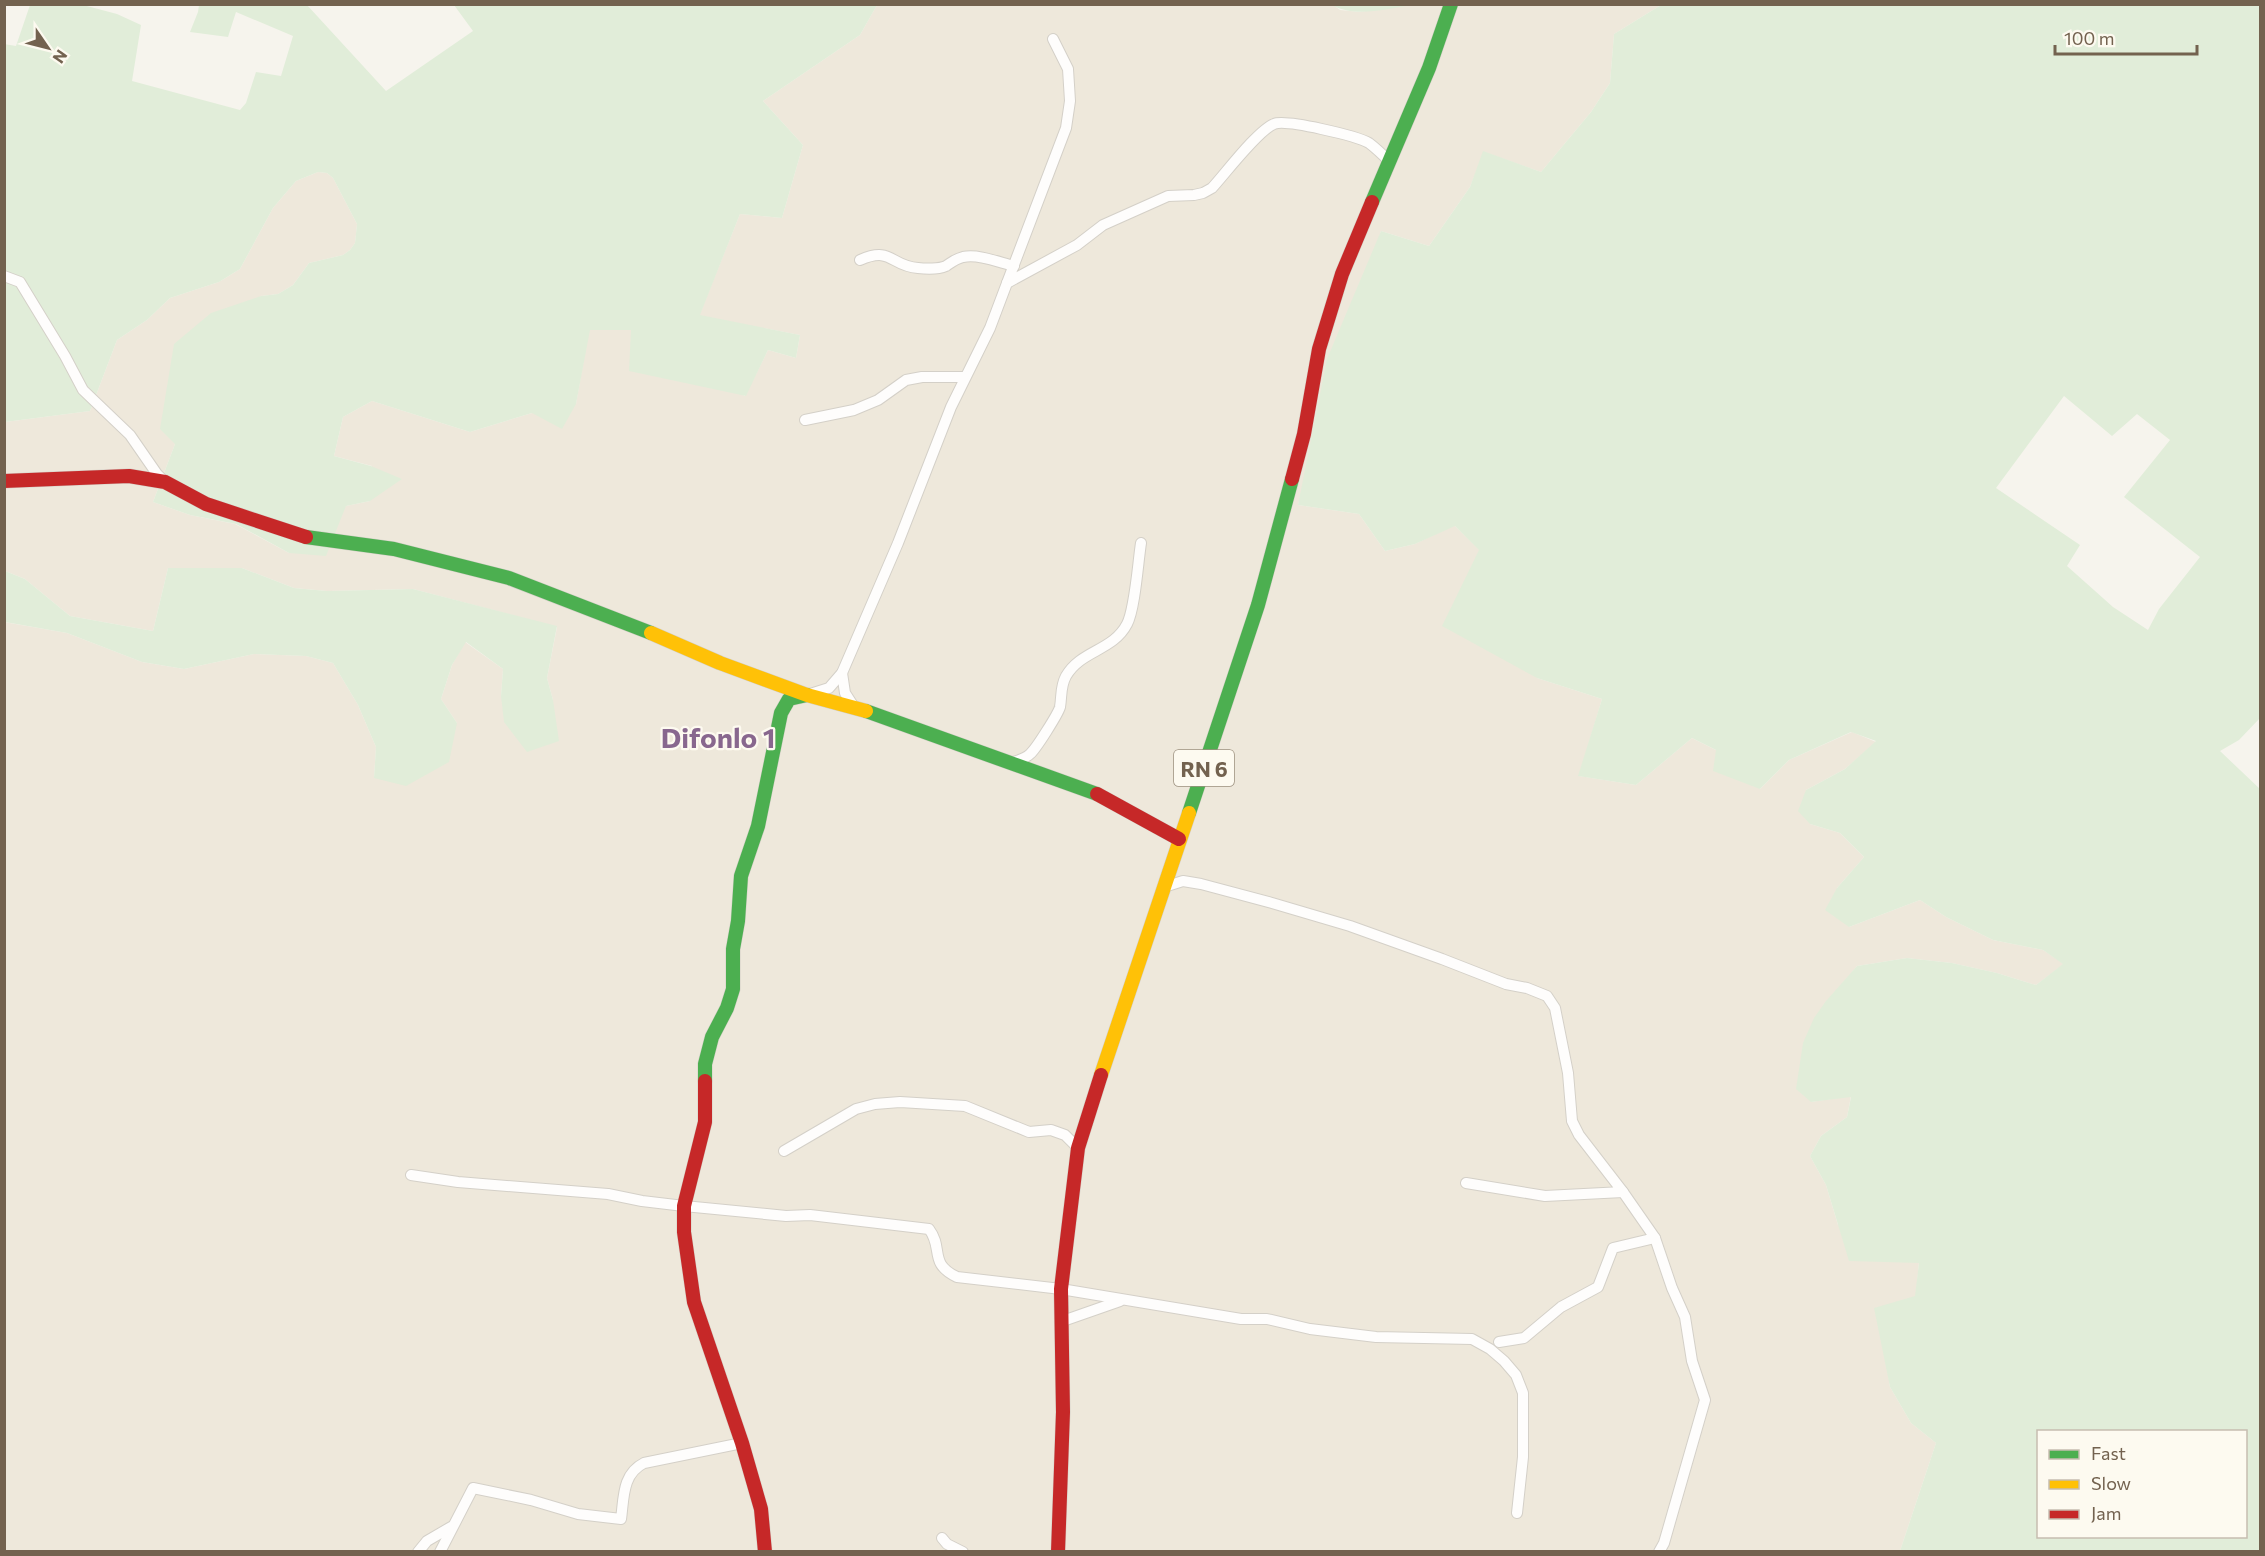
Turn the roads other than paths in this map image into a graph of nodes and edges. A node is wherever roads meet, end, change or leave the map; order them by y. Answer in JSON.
{"nodes":[{"id":1,"x":1451,"y":4,"type":"edge"},
{"id":2,"x":1053,"y":39,"type":"dead end"},
{"id":3,"x":1390,"y":162,"type":"junction"},
{"id":4,"x":860,"y":260,"type":"dead end"},
{"id":5,"x":1014,"y":266,"type":"junction"},
{"id":6,"x":4,"y":276,"type":"edge"},
{"id":7,"x":1007,"y":283,"type":"junction"},
{"id":8,"x":965,"y":377,"type":"junction"},
{"id":9,"x":805,"y":420,"type":"dead end"},
{"id":10,"x":4,"y":481,"type":"edge"},
{"id":11,"x":165,"y":482,"type":"junction"},
{"id":12,"x":1142,"y":543,"type":"dead end"},
{"id":13,"x":842,"y":673,"type":"junction"},
{"id":14,"x":807,"y":695,"type":"junction"},
{"id":15,"x":854,"y":707,"type":"junction"},
{"id":16,"x":1009,"y":763,"type":"junction"},
{"id":17,"x":1179,"y":839,"type":"junction"},
{"id":18,"x":1164,"y":886,"type":"junction"},
{"id":19,"x":1078,"y":1148,"type":"junction"},
{"id":20,"x":784,"y":1151,"type":"dead end"},
{"id":21,"x":411,"y":1175,"type":"dead end"},
{"id":22,"x":1466,"y":1183,"type":"dead end"},
{"id":23,"x":1623,"y":1192,"type":"junction"},
{"id":24,"x":684,"y":1206,"type":"junction"},
{"id":25,"x":1654,"y":1238,"type":"junction"},
{"id":26,"x":1061,"y":1289,"type":"junction"},
{"id":27,"x":1123,"y":1300,"type":"junction"},
{"id":28,"x":1060,"y":1322,"type":"junction"},
{"id":29,"x":1499,"y":1342,"type":"dead end"},
{"id":30,"x":742,"y":1443,"type":"junction"},
{"id":31,"x":1517,"y":1513,"type":"dead end"},
{"id":32,"x":451,"y":1527,"type":"junction"},
{"id":33,"x":942,"y":1538,"type":"dead end"},
{"id":34,"x":417,"y":1551,"type":"edge"},
{"id":35,"x":440,"y":1551,"type":"edge"},
{"id":36,"x":765,"y":1551,"type":"edge"},
{"id":37,"x":963,"y":1551,"type":"edge"},
{"id":38,"x":1058,"y":1551,"type":"edge"},
{"id":39,"x":1659,"y":1551,"type":"edge"}],
"edges":[{"from":1,"to":3,"type":"street","number":"RN 6"},
{"from":2,"to":5,"type":"street"},
{"from":3,"to":7,"type":"street"},
{"from":3,"to":17,"type":"street","number":"RN 6"},
{"from":4,"to":5,"type":"street"},
{"from":5,"to":7,"type":"street"},
{"from":6,"to":11,"type":"street"},
{"from":7,"to":8,"type":"street"},
{"from":8,"to":9,"type":"street"},
{"from":8,"to":13,"type":"street"},
{"from":10,"to":11,"type":"street"},
{"from":11,"to":14,"type":"street"},
{"from":12,"to":16,"type":"street"},
{"from":13,"to":14,"type":"street"},
{"from":13,"to":15,"type":"street"},
{"from":14,"to":15,"type":"street"},
{"from":14,"to":24,"type":"street"},
{"from":15,"to":16,"type":"street"},
{"from":16,"to":17,"type":"street"},
{"from":17,"to":18,"type":"street","number":"RN 6"},
{"from":18,"to":19,"type":"street","number":"RN 6"},
{"from":18,"to":23,"type":"street"},
{"from":19,"to":20,"type":"street"},
{"from":19,"to":26,"type":"street","number":"RN 6"},
{"from":21,"to":24,"type":"street"},
{"from":22,"to":23,"type":"street"},
{"from":23,"to":25,"type":"street"},
{"from":24,"to":26,"type":"street"},
{"from":24,"to":30,"type":"street"},
{"from":25,"to":29,"type":"street"},
{"from":25,"to":39,"type":"street"},
{"from":26,"to":27,"type":"street"},
{"from":26,"to":28,"type":"street","number":"RN 6"},
{"from":27,"to":28,"type":"street"},
{"from":27,"to":31,"type":"street"},
{"from":28,"to":38,"type":"street","number":"RN 6"},
{"from":30,"to":32,"type":"street"},
{"from":30,"to":36,"type":"street"},
{"from":32,"to":34,"type":"street"},
{"from":32,"to":35,"type":"street"},
{"from":33,"to":37,"type":"street"}]}
